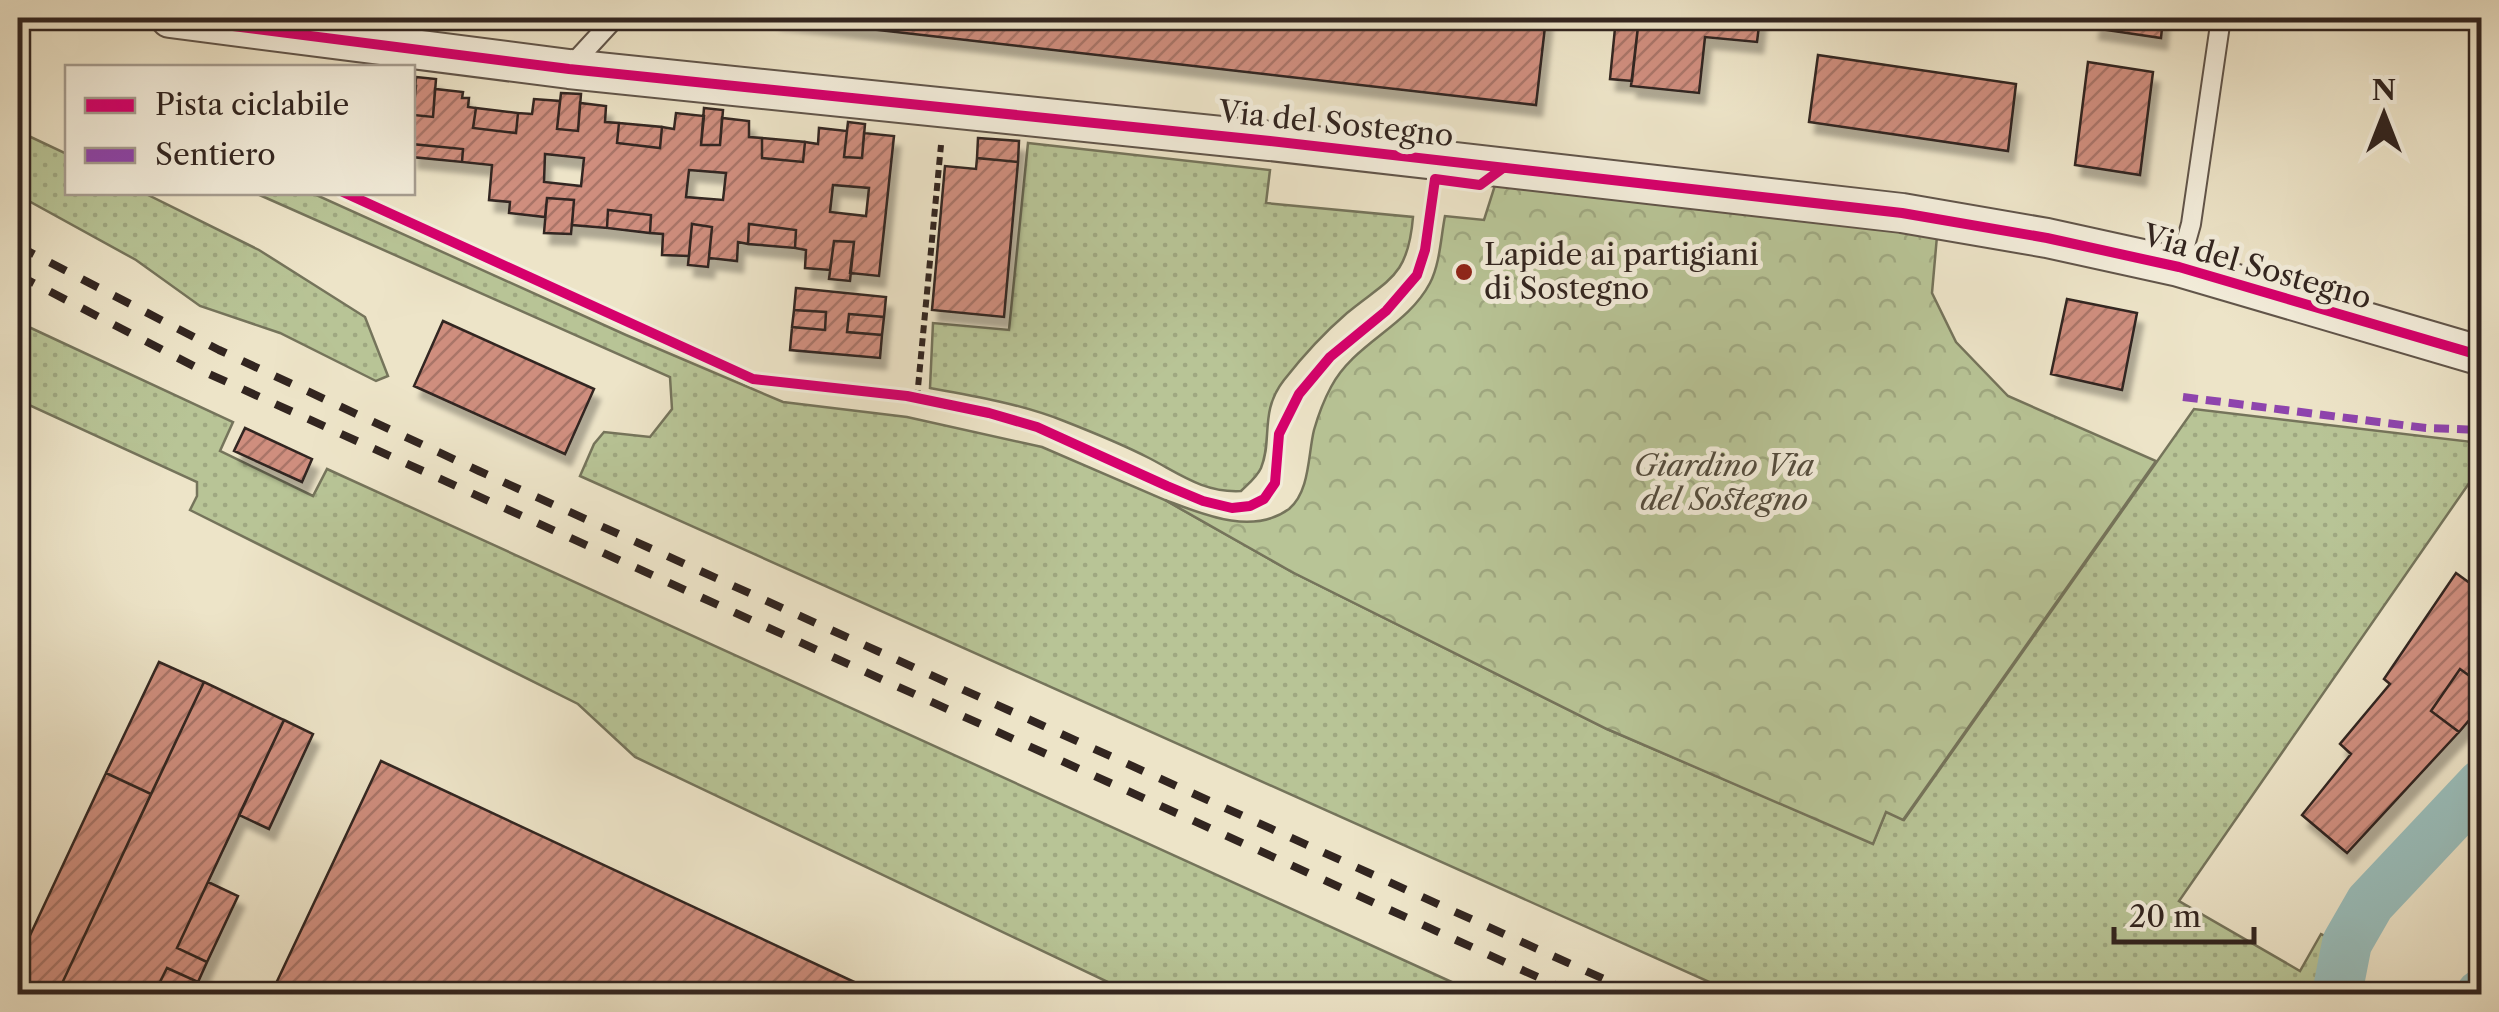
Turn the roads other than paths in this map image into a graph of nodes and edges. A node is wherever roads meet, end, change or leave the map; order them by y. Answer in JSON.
{"nodes":[{"id":1,"x":170,"y":18,"type":"edge"},
{"id":2,"x":615,"y":18,"type":"edge"},
{"id":3,"x":2221,"y":18,"type":"edge"},
{"id":4,"x":569,"y":68,"type":"junction"},
{"id":5,"x":2180,"y":267,"type":"junction"},
{"id":6,"x":2482,"y":356,"type":"edge"}],
"edges":[{"from":1,"to":4,"type":"street","name":"Via del Sostegno"},
{"from":2,"to":4,"type":"lane"},
{"from":3,"to":5,"type":"lane"},
{"from":4,"to":5,"type":"street","name":"Via del Sostegno"},
{"from":5,"to":6,"type":"street","name":"Via del Sostegno"}]}
